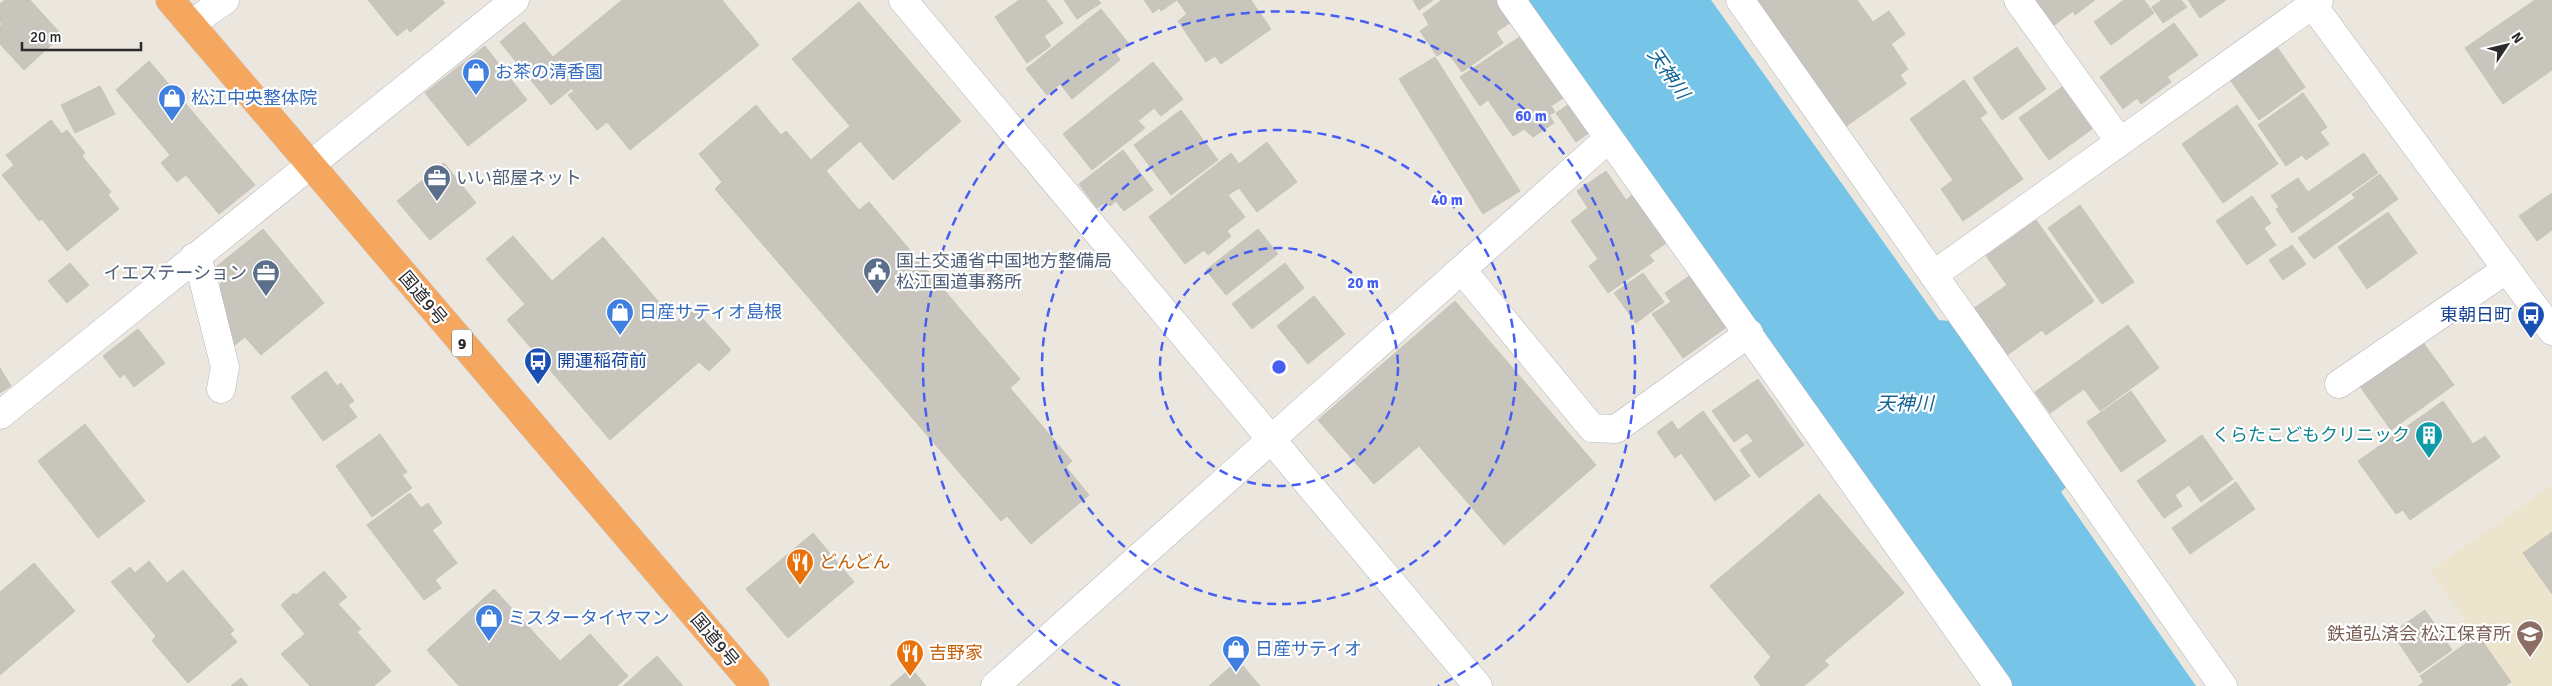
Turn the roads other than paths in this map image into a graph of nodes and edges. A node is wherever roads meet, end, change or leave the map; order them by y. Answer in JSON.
{"nodes":[{"id":1,"x":170,"y":0,"type":"edge"},
{"id":2,"x":225,"y":0,"type":"edge"},
{"id":3,"x":515,"y":0,"type":"edge"},
{"id":4,"x":903,"y":0,"type":"edge"},
{"id":5,"x":1511,"y":0,"type":"edge"},
{"id":6,"x":1740,"y":0,"type":"edge"},
{"id":7,"x":2018,"y":0,"type":"edge"},
{"id":8,"x":2313,"y":2,"type":"edge"},
{"id":9,"x":191,"y":24,"type":"junction"},
{"id":10,"x":1608,"y":139,"type":"junction"},
{"id":11,"x":2120,"y":142,"type":"junction"},
{"id":12,"x":309,"y":164,"type":"junction"},
{"id":13,"x":194,"y":257,"type":"junction"},
{"id":14,"x":2507,"y":269,"type":"junction"},
{"id":15,"x":1462,"y":270,"type":"junction"},
{"id":16,"x":1933,"y":275,"type":"junction"},
{"id":17,"x":2552,"y":330,"type":"edge"},
{"id":18,"x":1749,"y":333,"type":"junction"},
{"id":19,"x":2339,"y":384,"type":"dead end"},
{"id":20,"x":221,"y":389,"type":"dead end"},
{"id":21,"x":0,"y":415,"type":"edge"},
{"id":22,"x":1270,"y":440,"type":"junction"},
{"id":23,"x":755,"y":686,"type":"edge"},
{"id":24,"x":994,"y":686,"type":"edge"},
{"id":25,"x":1478,"y":686,"type":"edge"},
{"id":26,"x":1998,"y":686,"type":"edge"},
{"id":27,"x":2223,"y":686,"type":"edge"}],
"edges":[{"from":1,"to":9,"type":"highway","name":"国道9号","number":"9"},
{"from":2,"to":9,"type":"street"},
{"from":3,"to":12,"type":"street"},
{"from":4,"to":22,"type":"street"},
{"from":5,"to":10,"type":"street"},
{"from":6,"to":16,"type":"street"},
{"from":7,"to":11,"type":"street"},
{"from":8,"to":11,"type":"street"},
{"from":8,"to":14,"type":"street"},
{"from":9,"to":12,"type":"highway","name":"国道9号","number":"9"},
{"from":10,"to":15,"type":"street"},
{"from":10,"to":18,"type":"street"},
{"from":11,"to":16,"type":"street"},
{"from":12,"to":13,"type":"street"},
{"from":12,"to":23,"type":"highway","name":"国道9号","number":"9"},
{"from":13,"to":20,"type":"street"},
{"from":13,"to":21,"type":"street"},
{"from":14,"to":17,"type":"street"},
{"from":14,"to":19,"type":"street"},
{"from":15,"to":18,"type":"street"},
{"from":15,"to":22,"type":"street"},
{"from":16,"to":27,"type":"street"},
{"from":18,"to":26,"type":"street"},
{"from":22,"to":24,"type":"street"},
{"from":22,"to":25,"type":"street"}]}
